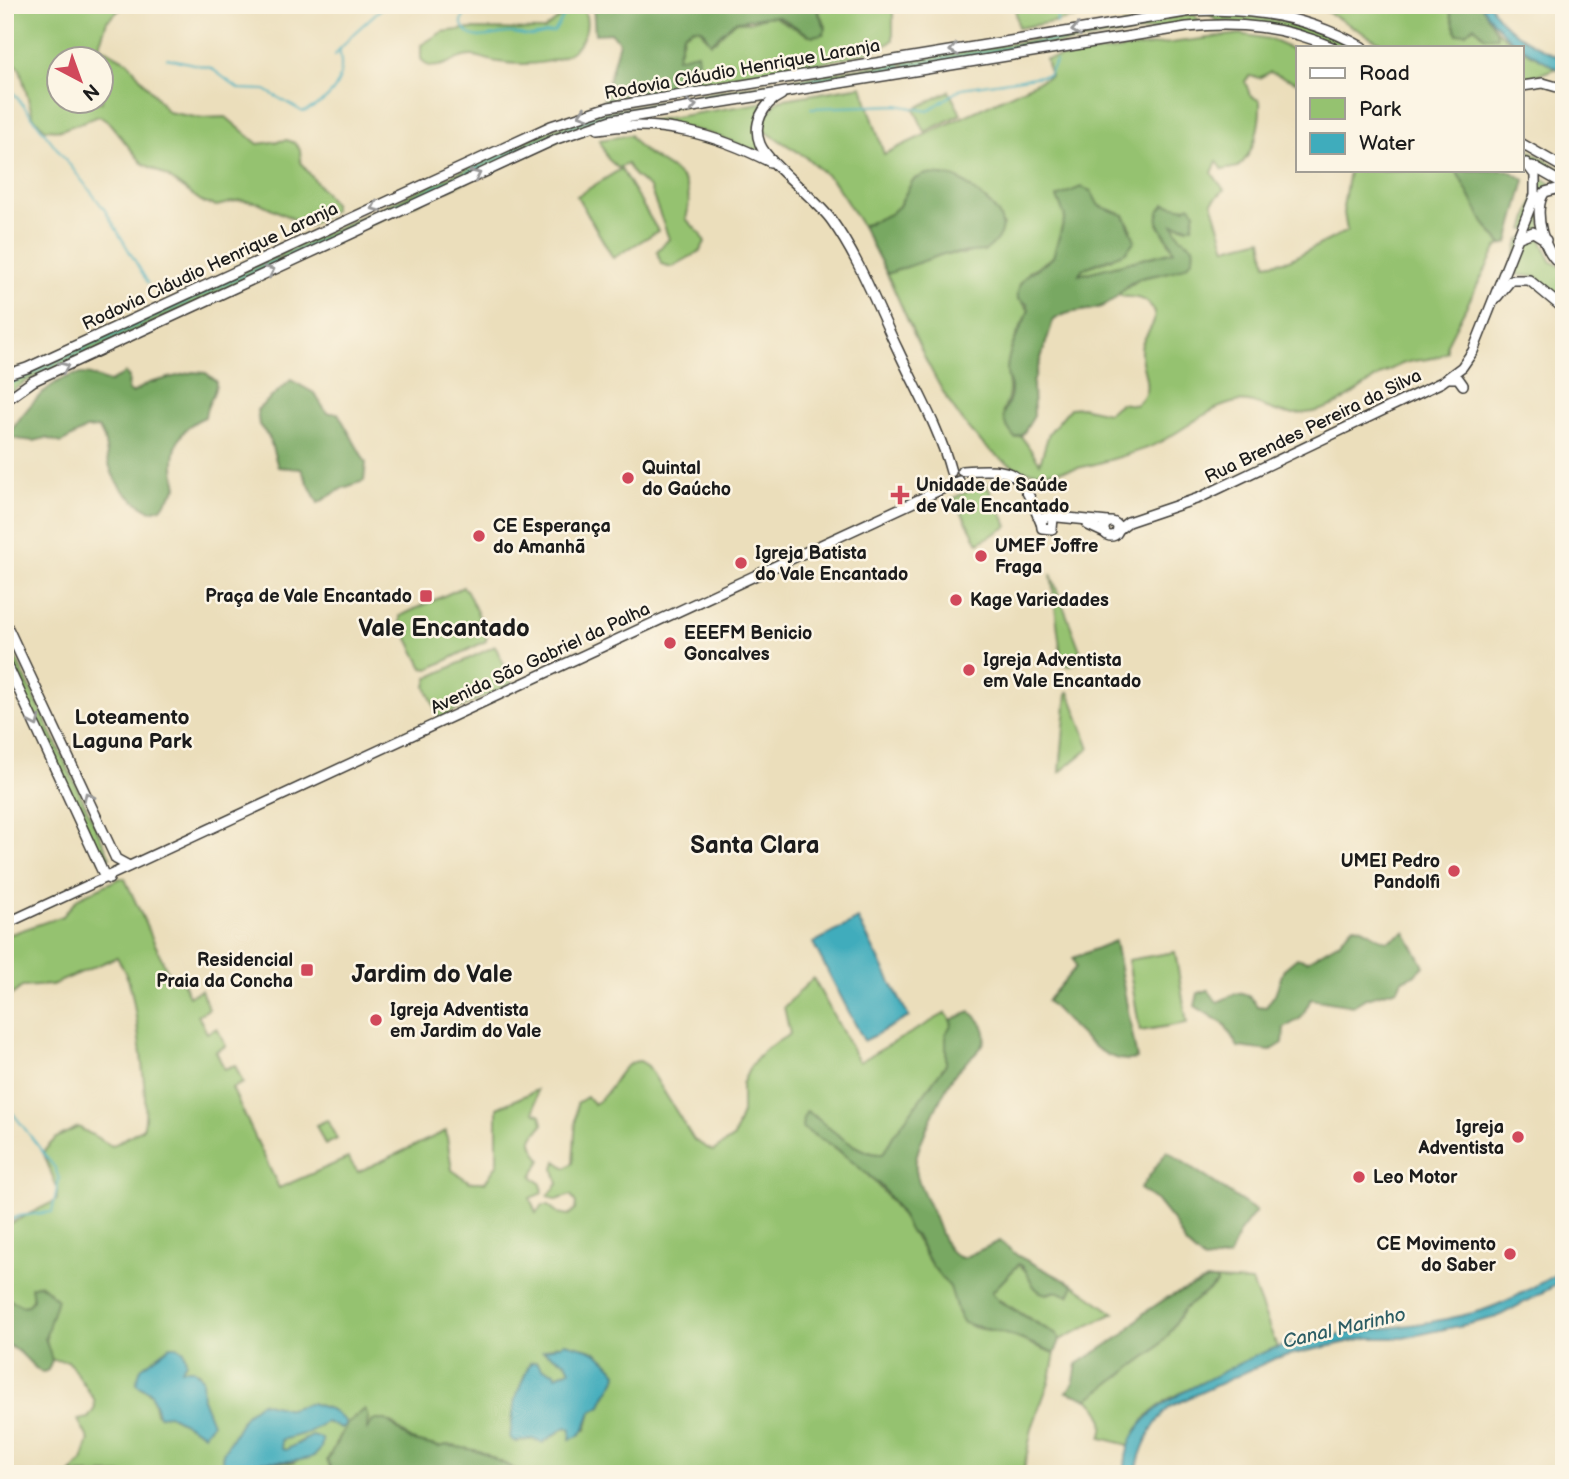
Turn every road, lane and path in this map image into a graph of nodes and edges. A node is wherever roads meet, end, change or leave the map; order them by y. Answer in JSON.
{"nodes":[{"id":1,"x":1329,"y":46,"type":"edge"},
{"id":2,"x":1360,"y":46,"type":"edge"},
{"id":3,"x":1524,"y":86,"type":"edge"},
{"id":4,"x":1564,"y":89,"type":"edge"},
{"id":5,"x":788,"y":90,"type":"junction"},
{"id":6,"x":543,"y":145,"type":"junction"},
{"id":7,"x":1524,"y":145,"type":"edge"},
{"id":8,"x":1524,"y":161,"type":"edge"},
{"id":9,"x":778,"y":166,"type":"junction"},
{"id":10,"x":1564,"y":168,"type":"edge"},
{"id":11,"x":1564,"y":185,"type":"edge"},
{"id":12,"x":1517,"y":238,"type":"junction"},
{"id":13,"x":1547,"y":241,"type":"junction"},
{"id":14,"x":1508,"y":260,"type":"junction"},
{"id":15,"x":1564,"y":267,"type":"edge"},
{"id":16,"x":1520,"y":279,"type":"junction"},
{"id":17,"x":1564,"y":309,"type":"edge"},
{"id":18,"x":1484,"y":323,"type":"junction"},
{"id":19,"x":5,"y":374,"type":"edge"},
{"id":20,"x":1450,"y":378,"type":"junction"},
{"id":21,"x":1463,"y":385,"type":"dead end"},
{"id":22,"x":5,"y":401,"type":"edge"},
{"id":23,"x":957,"y":474,"type":"junction"},
{"id":24,"x":1031,"y":497,"type":"junction"},
{"id":25,"x":1146,"y":516,"type":"junction"},
{"id":26,"x":1053,"y":520,"type":"junction"},
{"id":27,"x":1110,"y":522,"type":"junction"},
{"id":28,"x":1118,"y":530,"type":"junction"},
{"id":29,"x":1105,"y":533,"type":"junction"},
{"id":30,"x":5,"y":622,"type":"edge"},
{"id":31,"x":5,"y":660,"type":"edge"},
{"id":32,"x":159,"y":854,"type":"junction"},
{"id":33,"x":130,"y":866,"type":"junction"},
{"id":34,"x":108,"y":878,"type":"junction"},
{"id":35,"x":5,"y":924,"type":"edge"}],
"edges":[{"from":1,"to":5,"type":"main road","name":"Rodovia Cláudio Henrique Laranja"},
{"from":2,"to":19,"type":"main road","name":"Rodovia Cláudio Henrique Laranja","one_way":true},
{"from":3,"to":4,"type":"main road"},
{"from":6,"to":5,"type":"main road","name":"Rodovia Cláudio Henrique Laranja","one_way":true},
{"from":5,"to":9,"type":"main road"},
{"from":6,"to":9,"type":"main road"},
{"from":22,"to":6,"type":"main road","name":"Rodovia Cláudio Henrique Laranja","one_way":true},
{"from":7,"to":10,"type":"main road"},
{"from":8,"to":11,"type":"main road"},
{"from":8,"to":12,"type":"main road"},
{"from":9,"to":23,"type":"main road"},
{"from":11,"to":13,"type":"main road"},
{"from":12,"to":13,"type":"main road"},
{"from":12,"to":14,"type":"main road"},
{"from":13,"to":15,"type":"main road"},
{"from":14,"to":16,"type":"main road"},
{"from":14,"to":18,"type":"main road"},
{"from":16,"to":17,"type":"main road"},
{"from":16,"to":18,"type":"main road"},
{"from":18,"to":20,"type":"main road","name":"Rua Brendes Pereira da Silva"},
{"from":20,"to":21,"type":"main road"},
{"from":20,"to":25,"type":"main road","name":"Rua Brendes Pereira da Silva"},
{"from":23,"to":24,"type":"main road"},
{"from":23,"to":32,"type":"main road","name":"Avenida São Gabriel da Palha"},
{"from":24,"to":26,"type":"main road"},
{"from":24,"to":26,"type":"main road"},
{"from":25,"to":27,"type":"main road","name":"Rua Brendes Pereira da Silva"},
{"from":25,"to":28,"type":"main road","name":"Rua Brendes Pereira da Silva"},
{"from":26,"to":27,"type":"main road","name":"Rua Brendes Pereira da Silva"},
{"from":26,"to":29,"type":"main road"},
{"from":27,"to":28,"type":"main road"},
{"from":27,"to":29,"type":"main road"},
{"from":28,"to":29,"type":"main road","name":"Rua Brendes Pereira da Silva"},
{"from":33,"to":30,"type":"main road","one_way":true},
{"from":31,"to":34,"type":"main road","one_way":true},
{"from":32,"to":33,"type":"main road","name":"Avenida São Gabriel da Palha"},
{"from":32,"to":34,"type":"main road","name":"Avenida São Gabriel da Palha"},
{"from":33,"to":34,"type":"main road","name":"Avenida São Gabriel da Palha"},
{"from":34,"to":35,"type":"main road","name":"Avenida São Gabriel da Palha"}]}
